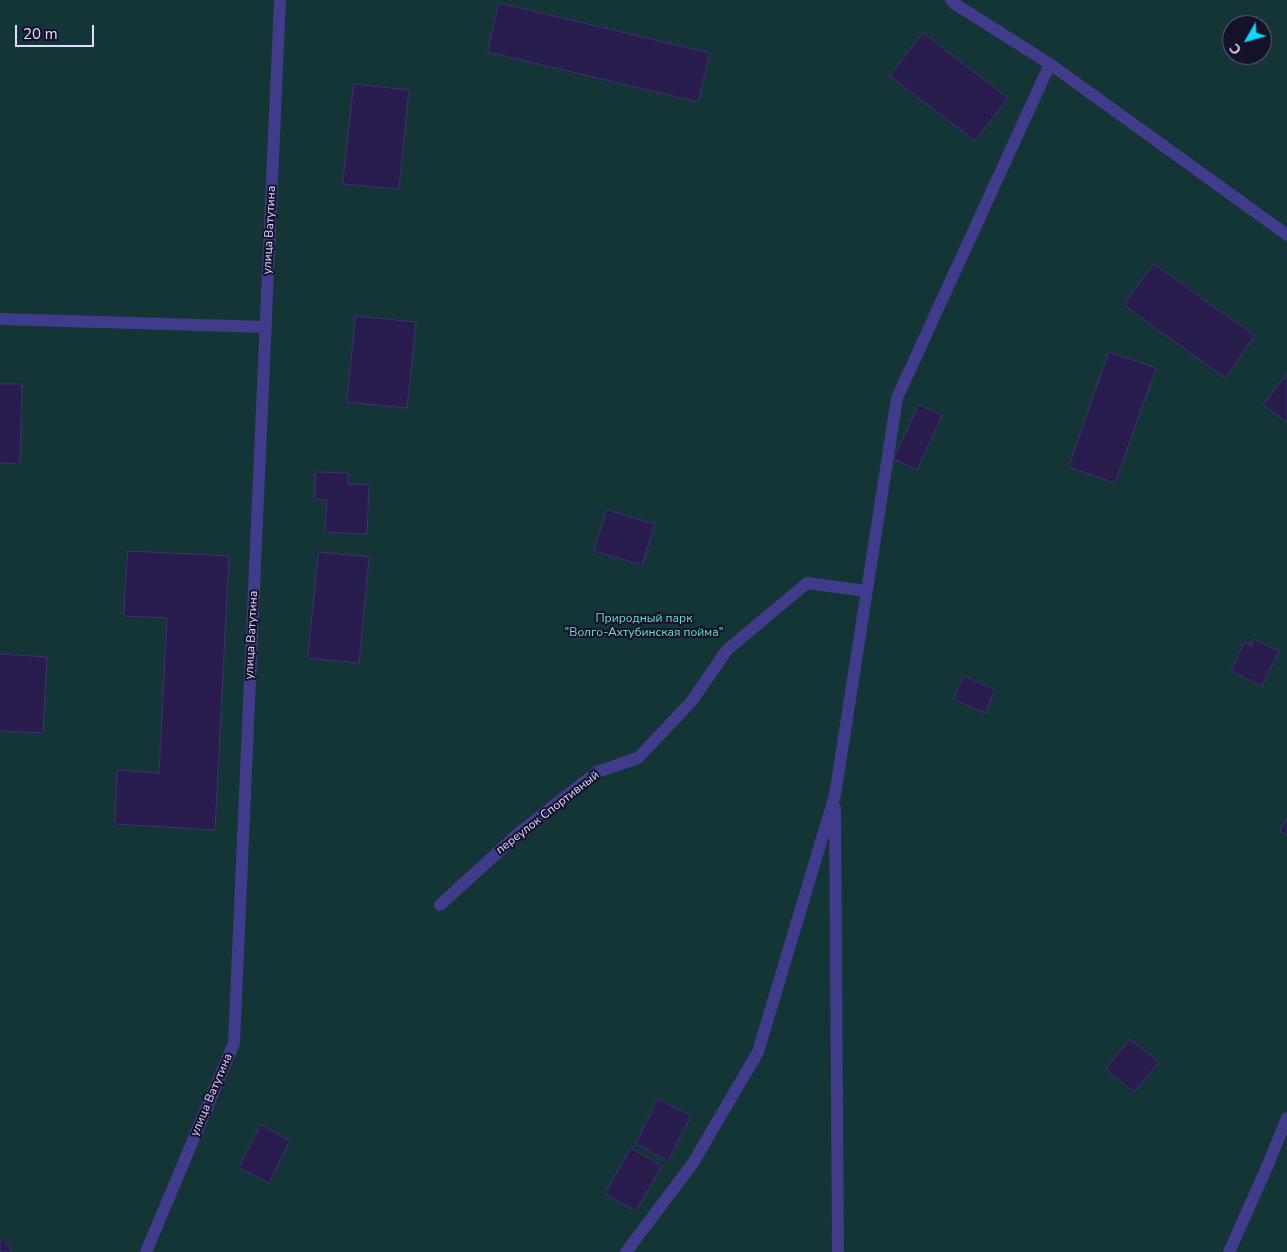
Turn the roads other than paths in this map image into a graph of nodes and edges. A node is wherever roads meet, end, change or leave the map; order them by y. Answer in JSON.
{"nodes":[{"id":1,"x":280,"y":0,"type":"edge"},
{"id":2,"x":955,"y":2,"type":"edge"},
{"id":3,"x":1050,"y":64,"type":"junction"},
{"id":4,"x":1287,"y":235,"type":"edge"},
{"id":5,"x":0,"y":319,"type":"edge"},
{"id":6,"x":266,"y":327,"type":"junction"},
{"id":7,"x":866,"y":591,"type":"junction"},
{"id":8,"x":835,"y":795,"type":"junction"},
{"id":9,"x":440,"y":905,"type":"dead end"},
{"id":10,"x":1287,"y":1118,"type":"edge"},
{"id":11,"x":146,"y":1252,"type":"edge"},
{"id":12,"x":626,"y":1252,"type":"edge"},
{"id":13,"x":838,"y":1252,"type":"edge"},
{"id":14,"x":1229,"y":1252,"type":"edge"}],
"edges":[{"from":1,"to":6,"type":"street","name":"улица Ватутина"},
{"from":2,"to":3,"type":"street"},
{"from":3,"to":4,"type":"street"},
{"from":3,"to":7,"type":"street"},
{"from":5,"to":6,"type":"street"},
{"from":6,"to":11,"type":"street","name":"улица Ватутина"},
{"from":7,"to":8,"type":"street"},
{"from":7,"to":9,"type":"street","name":"переулок Спортивный"},
{"from":8,"to":12,"type":"street"},
{"from":8,"to":13,"type":"street"},
{"from":10,"to":14,"type":"street"}]}
